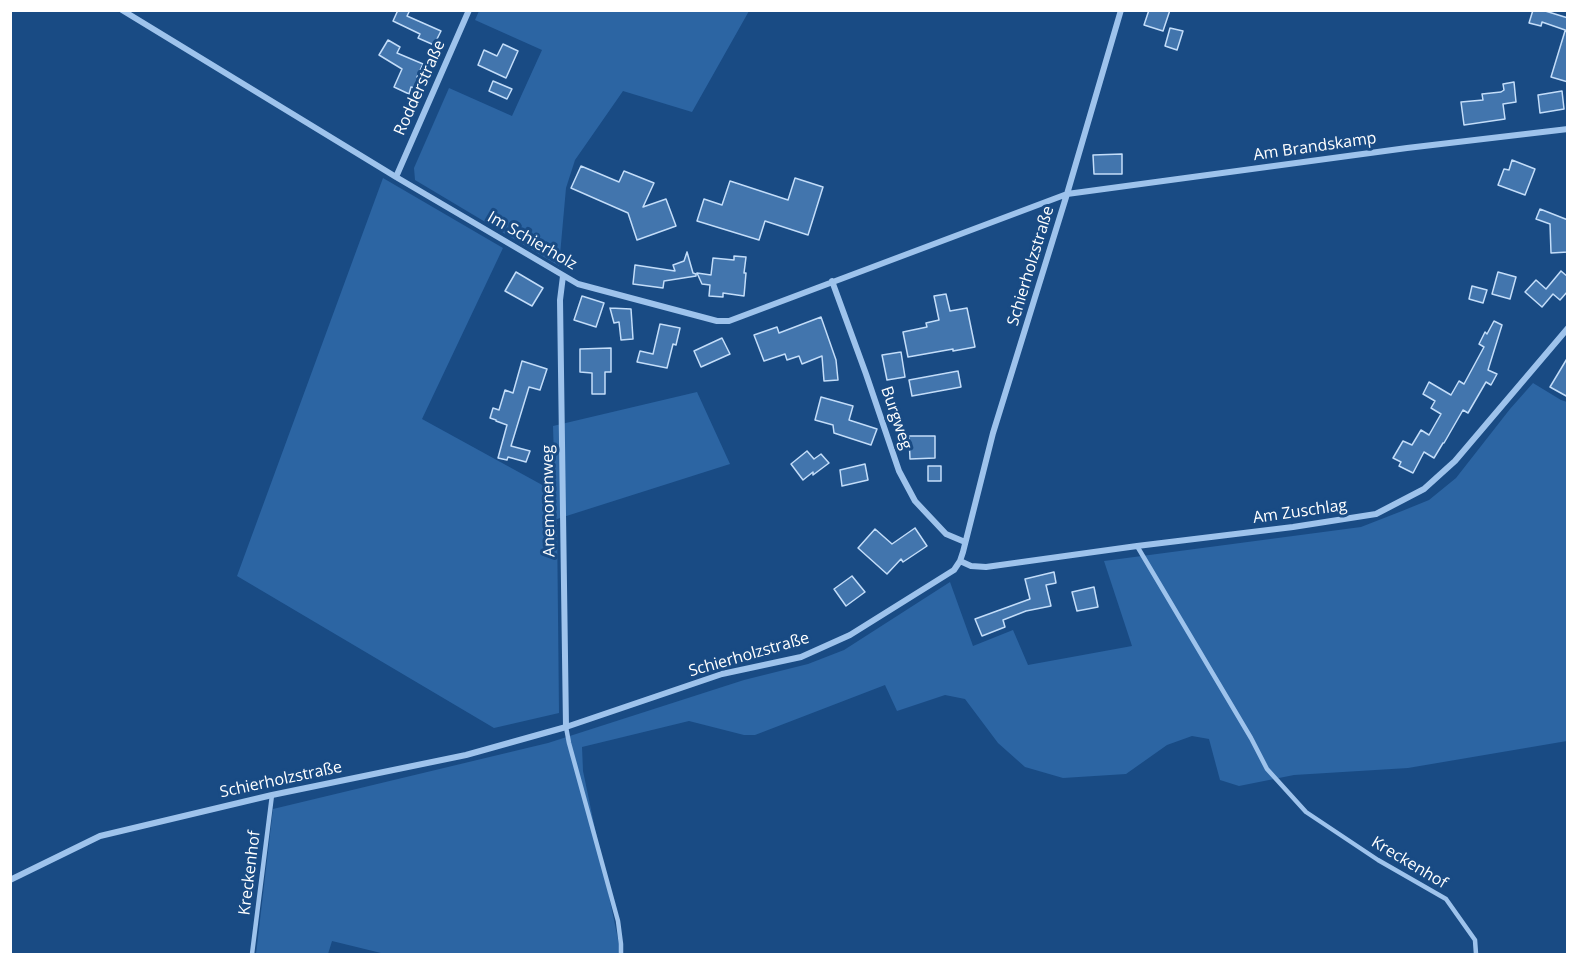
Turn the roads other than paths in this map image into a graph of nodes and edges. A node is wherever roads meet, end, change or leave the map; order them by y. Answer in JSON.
{"nodes":[{"id":1,"x":122,"y":10,"type":"edge"},
{"id":2,"x":470,"y":10,"type":"edge"},
{"id":3,"x":1121,"y":10,"type":"edge"},
{"id":4,"x":1568,"y":129,"type":"edge"},
{"id":5,"x":396,"y":177,"type":"junction"},
{"id":6,"x":1067,"y":194,"type":"junction"},
{"id":7,"x":563,"y":276,"type":"junction"},
{"id":8,"x":832,"y":281,"type":"junction"},
{"id":9,"x":1568,"y":328,"type":"edge"},
{"id":10,"x":965,"y":542,"type":"junction"},
{"id":11,"x":1137,"y":546,"type":"junction"},
{"id":12,"x":960,"y":561,"type":"junction"},
{"id":13,"x":566,"y":727,"type":"junction"},
{"id":14,"x":272,"y":795,"type":"junction"},
{"id":15,"x":10,"y":880,"type":"edge"},
{"id":16,"x":252,"y":954,"type":"edge"},
{"id":17,"x":621,"y":954,"type":"edge"},
{"id":18,"x":1476,"y":954,"type":"edge"}],
"edges":[{"from":1,"to":5,"type":"street","name":"Im Schierholz"},
{"from":2,"to":5,"type":"street","name":"Rodderstraße"},
{"from":3,"to":6,"type":"street","name":"Schierholzstraße"},
{"from":4,"to":6,"type":"street","name":"Am Brandskamp"},
{"from":5,"to":7,"type":"street","name":"Im Schierholz"},
{"from":6,"to":8,"type":"street","name":"Im Schierholz"},
{"from":6,"to":10,"type":"street","name":"Schierholzstraße"},
{"from":7,"to":8,"type":"street","name":"Im Schierholz"},
{"from":7,"to":13,"type":"street","name":"Anemonenweg"},
{"from":8,"to":10,"type":"street","name":"Burgweg"},
{"from":9,"to":11,"type":"street","name":"Am Zuschlag"},
{"from":10,"to":12,"type":"street","name":"Schierholzstraße"},
{"from":11,"to":12,"type":"street","name":"Am Zuschlag"},
{"from":11,"to":18,"type":"lane","name":"Kreckenhof"},
{"from":12,"to":13,"type":"street","name":"Schierholzstraße"},
{"from":13,"to":14,"type":"street","name":"Schierholzstraße"},
{"from":13,"to":17,"type":"lane"},
{"from":14,"to":15,"type":"street","name":"Schierholzstraße"},
{"from":14,"to":16,"type":"lane","name":"Kreckenhof"}]}
